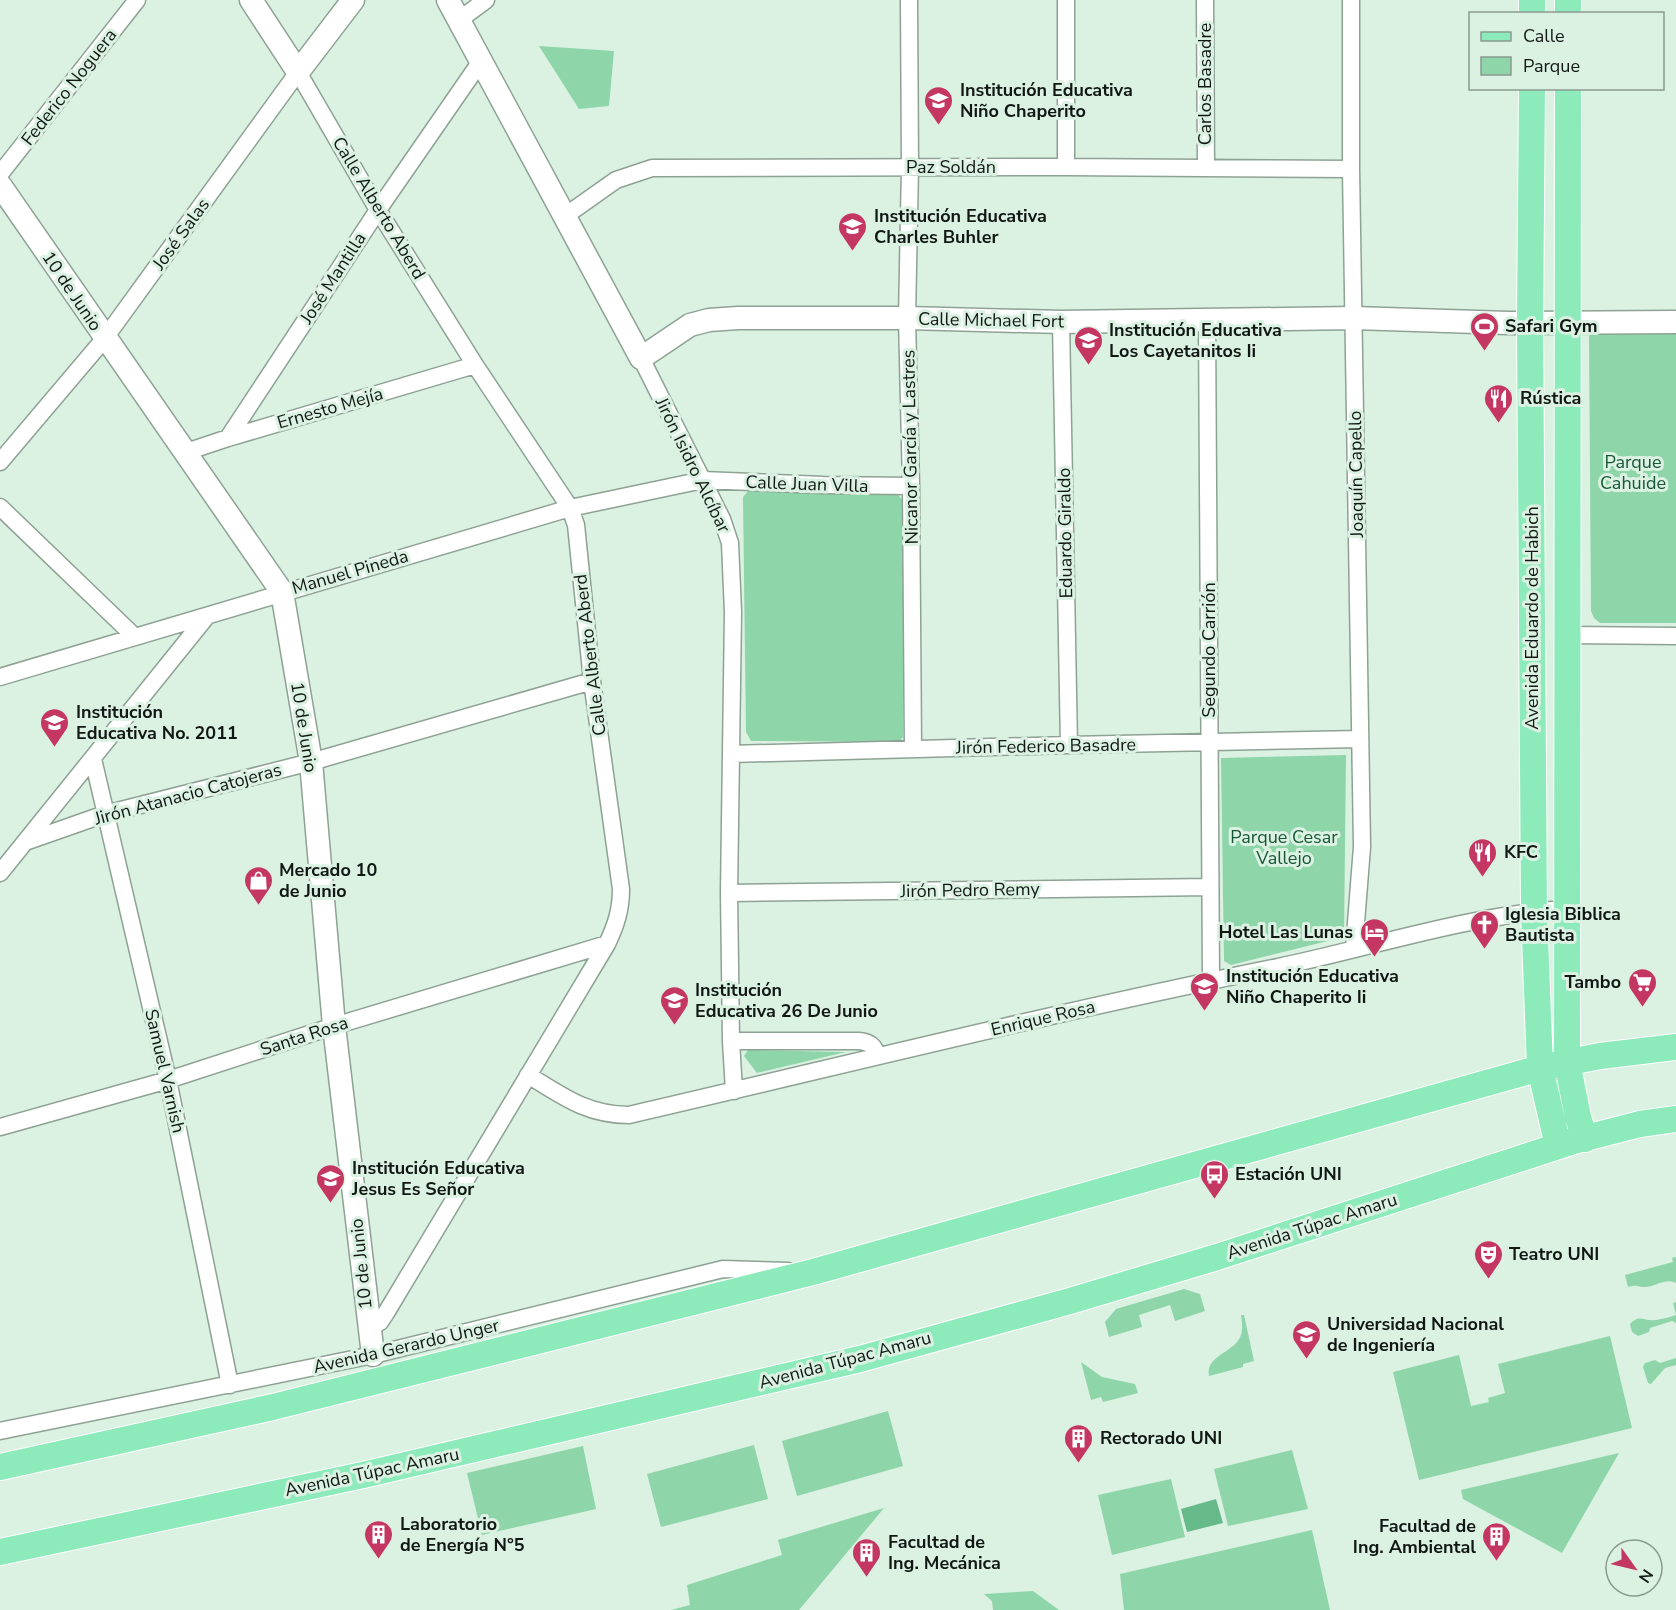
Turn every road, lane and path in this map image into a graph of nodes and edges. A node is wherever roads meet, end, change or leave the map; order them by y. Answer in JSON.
{"nodes":[{"id":1,"x":137,"y":0,"type":"edge"},
{"id":2,"x":251,"y":0,"type":"edge"},
{"id":3,"x":352,"y":0,"type":"edge"},
{"id":4,"x":448,"y":0,"type":"edge"},
{"id":5,"x":486,"y":0,"type":"edge"},
{"id":6,"x":909,"y":0,"type":"edge"},
{"id":7,"x":1066,"y":0,"type":"edge"},
{"id":8,"x":1205,"y":0,"type":"edge"},
{"id":9,"x":1351,"y":0,"type":"edge"},
{"id":10,"x":459,"y":20,"type":"junction"},
{"id":11,"x":481,"y":61,"type":"junction"},
{"id":12,"x":298,"y":72,"type":"junction"},
{"id":13,"x":1532,"y":90,"type":"edge"},
{"id":14,"x":1568,"y":90,"type":"edge"},
{"id":15,"x":910,"y":167,"type":"junction"},
{"id":16,"x":1066,"y":167,"type":"junction"},
{"id":17,"x":1206,"y":167,"type":"junction"},
{"id":18,"x":1351,"y":169,"type":"junction"},
{"id":19,"x":0,"y":174,"type":"edge"},
{"id":20,"x":0,"y":185,"type":"edge"},
{"id":21,"x":378,"y":210,"type":"junction"},
{"id":22,"x":565,"y":216,"type":"junction"},
{"id":23,"x":908,"y":318,"type":"junction"},
{"id":24,"x":1354,"y":318,"type":"junction"},
{"id":25,"x":1207,"y":320,"type":"junction"},
{"id":26,"x":1061,"y":322,"type":"junction"},
{"id":27,"x":1568,"y":322,"type":"junction"},
{"id":28,"x":1676,"y":322,"type":"edge"},
{"id":29,"x":1530,"y":323,"type":"junction"},
{"id":30,"x":105,"y":338,"type":"junction"},
{"id":31,"x":641,"y":358,"type":"junction"},
{"id":32,"x":475,"y":365,"type":"junction"},
{"id":33,"x":228,"y":438,"type":"junction"},
{"id":34,"x":186,"y":452,"type":"junction"},
{"id":35,"x":0,"y":462,"type":"edge"},
{"id":36,"x":703,"y":480,"type":"junction"},
{"id":37,"x":911,"y":486,"type":"junction"},
{"id":38,"x":0,"y":507,"type":"edge"},
{"id":39,"x":570,"y":508,"type":"junction"},
{"id":40,"x":282,"y":592,"type":"junction"},
{"id":41,"x":207,"y":616,"type":"junction"},
{"id":42,"x":1568,"y":635,"type":"junction"},
{"id":43,"x":134,"y":636,"type":"junction"},
{"id":44,"x":1676,"y":636,"type":"edge"},
{"id":45,"x":0,"y":677,"type":"edge"},
{"id":46,"x":592,"y":681,"type":"junction"},
{"id":47,"x":1360,"y":739,"type":"junction"},
{"id":48,"x":1210,"y":743,"type":"junction"},
{"id":49,"x":1069,"y":745,"type":"junction"},
{"id":50,"x":913,"y":749,"type":"junction"},
{"id":51,"x":731,"y":754,"type":"junction"},
{"id":52,"x":93,"y":759,"type":"junction"},
{"id":53,"x":311,"y":762,"type":"junction"},
{"id":54,"x":105,"y":814,"type":"junction"},
{"id":55,"x":28,"y":841,"type":"junction"},
{"id":56,"x":0,"y":873,"type":"edge"},
{"id":57,"x":1210,"y":887,"type":"junction"},
{"id":58,"x":729,"y":893,"type":"junction"},
{"id":59,"x":1566,"y":909,"type":"junction"},
{"id":60,"x":1534,"y":911,"type":"junction"},
{"id":61,"x":607,"y":944,"type":"junction"},
{"id":62,"x":1354,"y":948,"type":"junction"},
{"id":63,"x":1211,"y":980,"type":"junction"},
{"id":64,"x":334,"y":1026,"type":"junction"},
{"id":65,"x":731,"y":1041,"type":"junction"},
{"id":66,"x":1676,"y":1047,"type":"edge"},
{"id":67,"x":876,"y":1056,"type":"junction"},
{"id":68,"x":1567,"y":1062,"type":"junction"},
{"id":69,"x":1540,"y":1068,"type":"junction"},
{"id":70,"x":528,"y":1075,"type":"junction"},
{"id":71,"x":168,"y":1080,"type":"junction"},
{"id":72,"x":734,"y":1091,"type":"junction"},
{"id":73,"x":1676,"y":1119,"type":"edge"},
{"id":74,"x":0,"y":1127,"type":"edge"},
{"id":75,"x":1585,"y":1138,"type":"junction"},
{"id":76,"x":1558,"y":1146,"type":"junction"},
{"id":77,"x":813,"y":1272,"type":"junction"},
{"id":78,"x":369,"y":1328,"type":"junction"},
{"id":79,"x":373,"y":1355,"type":"junction"},
{"id":80,"x":230,"y":1385,"type":"junction"},
{"id":81,"x":0,"y":1431,"type":"edge"},
{"id":82,"x":0,"y":1467,"type":"edge"},
{"id":83,"x":0,"y":1552,"type":"edge"}],
"edges":[{"from":1,"to":19,"type":"street","name":"Federico Noguera"},
{"from":2,"to":12,"type":"street","name":"Calle Alberto Aberd"},
{"from":3,"to":12,"type":"street","name":"José Salas"},
{"from":4,"to":10,"type":"street","name":"Jirón Isidro Alcíbar"},
{"from":5,"to":10,"type":"street"},
{"from":6,"to":15,"type":"street","name":"Nicanor García y Lastres"},
{"from":7,"to":16,"type":"street"},
{"from":8,"to":17,"type":"street","name":"Carlos Basadre"},
{"from":9,"to":18,"type":"street","name":"Joaquín Capello"},
{"from":10,"to":11,"type":"street","name":"Jirón Isidro Alcíbar"},
{"from":11,"to":21,"type":"street","name":"José Mantilla"},
{"from":11,"to":22,"type":"street","name":"Jirón Isidro Alcíbar"},
{"from":12,"to":21,"type":"street","name":"Calle Alberto Aberd"},
{"from":12,"to":30,"type":"street","name":"José Salas"},
{"from":13,"to":29,"type":"main road","name":"Avenida Eduardo de Habich"},
{"from":14,"to":27,"type":"main road","name":"Avenida Eduardo de Habich"},
{"from":15,"to":16,"type":"street","name":"Paz Soldán"},
{"from":15,"to":22,"type":"street","name":"Paz Soldán"},
{"from":15,"to":23,"type":"street","name":"Nicanor García y Lastres"},
{"from":16,"to":17,"type":"street","name":"Paz Soldán"},
{"from":17,"to":18,"type":"street","name":"Paz Soldán"},
{"from":18,"to":24,"type":"street","name":"Joaquín Capello"},
{"from":20,"to":30,"type":"street","name":"10 de Junio"},
{"from":21,"to":32,"type":"street","name":"Calle Alberto Aberd"},
{"from":21,"to":33,"type":"street","name":"José Mantilla"},
{"from":22,"to":31,"type":"street","name":"Jirón Isidro Alcíbar"},
{"from":23,"to":26,"type":"street","name":"Calle Michael Fort"},
{"from":23,"to":31,"type":"street","name":"Calle Michael Fort"},
{"from":23,"to":37,"type":"street","name":"Nicanor García y Lastres"},
{"from":24,"to":25,"type":"street","name":"Calle Michael Fort"},
{"from":24,"to":29,"type":"street","name":"Calle Michael Fort"},
{"from":24,"to":47,"type":"street","name":"Joaquín Capello"},
{"from":25,"to":26,"type":"street","name":"Calle Michael Fort"},
{"from":25,"to":48,"type":"street","name":"Segundo Carrión"},
{"from":26,"to":49,"type":"street","name":"Eduardo Giraldo"},
{"from":27,"to":28,"type":"street","name":"Calle Michael Fort"},
{"from":27,"to":29,"type":"street","name":"Calle Michael Fort"},
{"from":27,"to":42,"type":"main road","name":"Avenida Eduardo de Habich"},
{"from":29,"to":60,"type":"main road","name":"Avenida Eduardo de Habich"},
{"from":30,"to":34,"type":"street","name":"10 de Junio"},
{"from":30,"to":35,"type":"street","name":"José Salas"},
{"from":31,"to":36,"type":"street","name":"Jirón Isidro Alcíbar"},
{"from":32,"to":33,"type":"street","name":"Ernesto Mejía"},
{"from":32,"to":39,"type":"street","name":"Calle Alberto Aberd"},
{"from":33,"to":34,"type":"street","name":"Ernesto Mejía"},
{"from":34,"to":40,"type":"street","name":"10 de Junio"},
{"from":36,"to":37,"type":"street","name":"Calle Juan Villa"},
{"from":36,"to":39,"type":"street","name":"Manuel Pineda"},
{"from":36,"to":51,"type":"street","name":"Jirón Isidro Alcíbar"},
{"from":37,"to":50,"type":"street","name":"Nicanor García y Lastres"},
{"from":38,"to":43,"type":"street"},
{"from":39,"to":40,"type":"street","name":"Manuel Pineda"},
{"from":39,"to":46,"type":"street","name":"Calle Alberto Aberd"},
{"from":40,"to":41,"type":"street","name":"Manuel Pineda"},
{"from":40,"to":53,"type":"street","name":"10 de Junio"},
{"from":41,"to":43,"type":"street","name":"Manuel Pineda"},
{"from":41,"to":52,"type":"street"},
{"from":42,"to":44,"type":"street"},
{"from":42,"to":59,"type":"main road","name":"Avenida Eduardo de Habich"},
{"from":43,"to":45,"type":"street","name":"Manuel Pineda"},
{"from":46,"to":53,"type":"street","name":"Jirón Atanacio Catojeras"},
{"from":46,"to":61,"type":"street","name":"Calle Alberto Aberd"},
{"from":47,"to":48,"type":"street","name":"Jirón Federico Basadre"},
{"from":47,"to":62,"type":"street","name":"Joaquín Capello"},
{"from":48,"to":49,"type":"street","name":"Jirón Federico Basadre"},
{"from":48,"to":57,"type":"street","name":"Segundo Carrión"},
{"from":49,"to":50,"type":"street","name":"Jirón Federico Basadre"},
{"from":50,"to":51,"type":"street","name":"Jirón Federico Basadre"},
{"from":51,"to":58,"type":"street","name":"Jirón Isidro Alcíbar"},
{"from":52,"to":54,"type":"street","name":"Samuel Varnish"},
{"from":52,"to":55,"type":"street"},
{"from":53,"to":54,"type":"street","name":"Jirón Atanacio Catojeras"},
{"from":53,"to":64,"type":"street","name":"10 de Junio"},
{"from":54,"to":55,"type":"street","name":"Jirón Atanacio Catojeras"},
{"from":54,"to":71,"type":"street","name":"Samuel Varnish"},
{"from":55,"to":56,"type":"street"},
{"from":57,"to":58,"type":"street","name":"Jirón Pedro Remy"},
{"from":57,"to":63,"type":"street","name":"Segundo Carrión"},
{"from":58,"to":65,"type":"street","name":"Jirón Isidro Alcíbar"},
{"from":59,"to":60,"type":"street","name":"Enrique Rosa"},
{"from":59,"to":68,"type":"main road","name":"Avenida Eduardo de Habich"},
{"from":60,"to":62,"type":"street","name":"Enrique Rosa"},
{"from":60,"to":69,"type":"main road","name":"Avenida Eduardo de Habich"},
{"from":61,"to":64,"type":"street","name":"Santa Rosa"},
{"from":61,"to":70,"type":"street","name":"Calle Alberto Aberd"},
{"from":62,"to":63,"type":"street","name":"Enrique Rosa"},
{"from":63,"to":67,"type":"street","name":"Enrique Rosa"},
{"from":64,"to":71,"type":"street","name":"Santa Rosa"},
{"from":64,"to":78,"type":"street","name":"10 de Junio"},
{"from":65,"to":67,"type":"street"},
{"from":65,"to":72,"type":"street","name":"Jirón Isidro Alcíbar"},
{"from":66,"to":68,"type":"main road"},
{"from":67,"to":72,"type":"street","name":"Enrique Rosa"},
{"from":68,"to":69,"type":"main road"},
{"from":68,"to":75,"type":"main road","name":"Avenida Eduardo de Habich"},
{"from":69,"to":76,"type":"main road","name":"Avenida Eduardo de Habich"},
{"from":69,"to":77,"type":"main road"},
{"from":70,"to":72,"type":"street","name":"Enrique Rosa"},
{"from":70,"to":78,"type":"street","name":"Calle Alberto Aberd"},
{"from":71,"to":74,"type":"street","name":"Santa Rosa"},
{"from":71,"to":80,"type":"street","name":"Samuel Varnish"},
{"from":73,"to":75,"type":"main road","name":"Avenida Túpac Amaru"},
{"from":75,"to":76,"type":"main road","name":"Avenida Túpac Amaru"},
{"from":76,"to":83,"type":"main road","name":"Avenida Túpac Amaru"},
{"from":77,"to":79,"type":"street","name":"Avenida Gerardo Unger"},
{"from":77,"to":82,"type":"main road"},
{"from":78,"to":79,"type":"street","name":"10 de Junio"},
{"from":79,"to":80,"type":"street","name":"Avenida Gerardo Unger"},
{"from":80,"to":81,"type":"street","name":"Avenida Gerardo Unger"}]}
